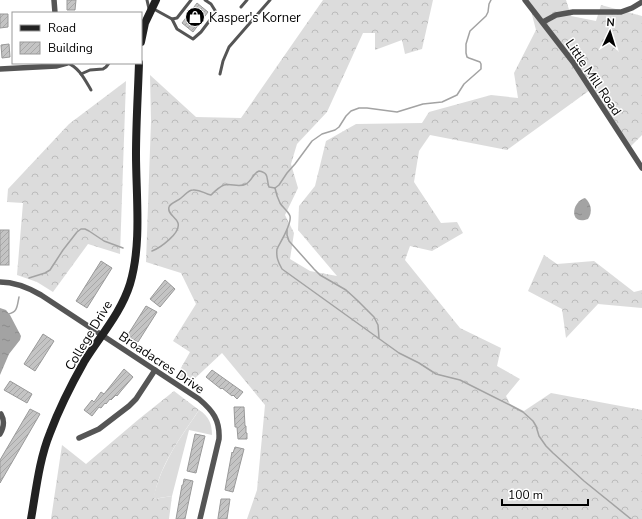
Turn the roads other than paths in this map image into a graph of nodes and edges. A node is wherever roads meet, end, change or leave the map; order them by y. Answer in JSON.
{"nodes":[{"id":1,"x":54,"y":0,"type":"edge"},
{"id":2,"x":147,"y":0,"type":"edge"},
{"id":3,"x":156,"y":0,"type":"edge"},
{"id":4,"x":191,"y":0,"type":"edge"},
{"id":5,"x":205,"y":0,"type":"edge"},
{"id":6,"x":247,"y":0,"type":"edge"},
{"id":7,"x":270,"y":0,"type":"edge"},
{"id":8,"x":525,"y":0,"type":"edge"},
{"id":9,"x":642,"y":2,"type":"edge"},
{"id":10,"x":241,"y":7,"type":"dead end"},
{"id":11,"x":151,"y":11,"type":"junction"},
{"id":12,"x":55,"y":12,"type":"edge"},
{"id":13,"x":172,"y":19,"type":"junction"},
{"id":14,"x":543,"y":22,"type":"junction"},
{"id":15,"x":142,"y":37,"type":"edge"},
{"id":16,"x":63,"y":64,"type":"edge"},
{"id":17,"x":71,"y":64,"type":"edge"},
{"id":18,"x":108,"y":64,"type":"edge"},
{"id":19,"x":139,"y":64,"type":"edge"},
{"id":20,"x":0,"y":69,"type":"edge"},
{"id":21,"x":81,"y":74,"type":"junction"},
{"id":22,"x":220,"y":74,"type":"dead end"},
{"id":23,"x":91,"y":90,"type":"dead end"},
{"id":24,"x":642,"y":168,"type":"edge"},
{"id":25,"x":0,"y":282,"type":"edge"},
{"id":26,"x":102,"y":335,"type":"junction"},
{"id":27,"x":155,"y":370,"type":"junction"},
{"id":28,"x":1,"y":414,"type":"dead end"},
{"id":29,"x":0,"y":434,"type":"edge"},
{"id":30,"x":79,"y":438,"type":"dead end"},
{"id":31,"x":31,"y":519,"type":"edge"},
{"id":32,"x":200,"y":519,"type":"edge"}],
"edges":[{"from":1,"to":12,"type":"street"},
{"from":2,"to":11,"type":"lane"},
{"from":3,"to":11,"type":"main road"},
{"from":4,"to":13,"type":"lane"},
{"from":5,"to":13,"type":"lane"},
{"from":6,"to":10,"type":"lane"},
{"from":7,"to":22,"type":"lane"},
{"from":8,"to":14,"type":"street","name":"Little Mill Road"},
{"from":9,"to":14,"type":"street"},
{"from":11,"to":13,"type":"lane"},
{"from":11,"to":15,"type":"main road"},
{"from":14,"to":24,"type":"street","name":"Little Mill Road"},
{"from":16,"to":20,"type":"street"},
{"from":17,"to":21,"type":"lane"},
{"from":18,"to":21,"type":"lane"},
{"from":19,"to":26,"type":"main road","name":"College Drive"},
{"from":21,"to":23,"type":"lane"},
{"from":25,"to":26,"type":"street","name":"Broadacres Drive"},
{"from":26,"to":27,"type":"street","name":"Broadacres Drive"},
{"from":26,"to":31,"type":"main road","name":"College Drive"},
{"from":27,"to":30,"type":"street"},
{"from":27,"to":32,"type":"street","name":"Broadacres Drive"},
{"from":28,"to":29,"type":"street"}]}
